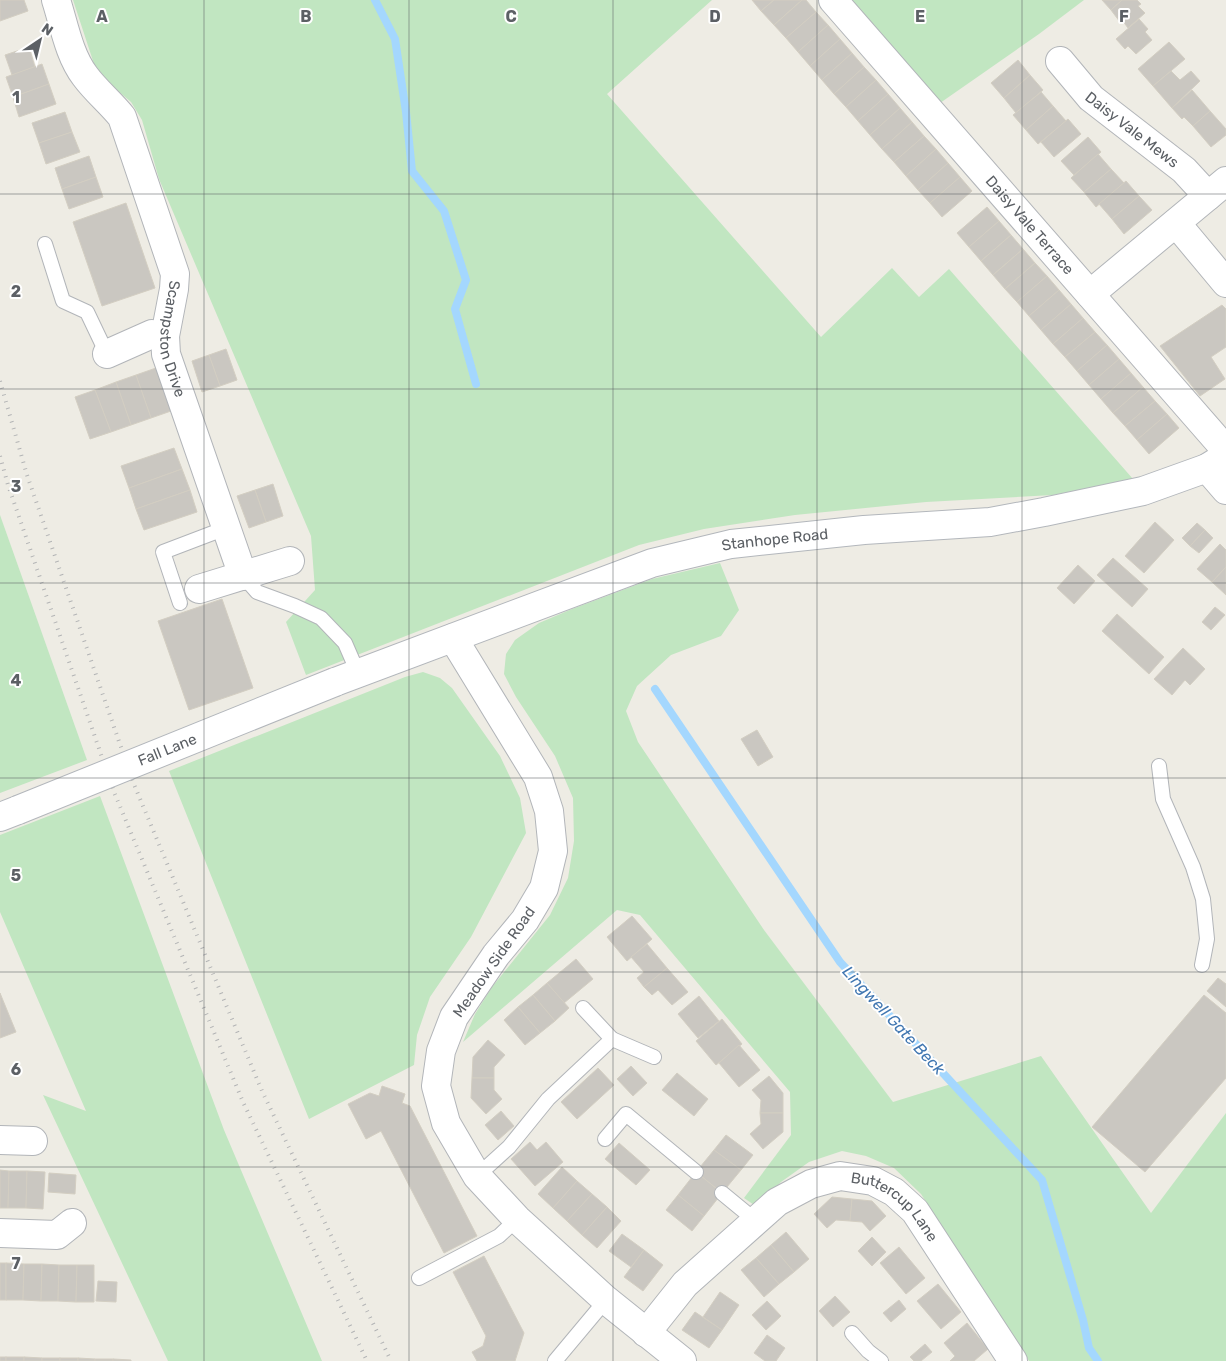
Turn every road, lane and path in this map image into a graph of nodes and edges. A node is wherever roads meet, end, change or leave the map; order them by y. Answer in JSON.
{"nodes":[{"id":1,"x":56,"y":0,"type":"edge"},
{"id":2,"x":833,"y":0,"type":"edge"},
{"id":3,"x":1060,"y":61,"type":"dead end"},
{"id":4,"x":1217,"y":188,"type":"edge"},
{"id":5,"x":1176,"y":223,"type":"junction"},
{"id":6,"x":44,"y":244,"type":"dead end"},
{"id":7,"x":1226,"y":283,"type":"edge"},
{"id":8,"x":1090,"y":294,"type":"junction"},
{"id":9,"x":165,"y":336,"type":"junction"},
{"id":10,"x":107,"y":354,"type":"joint"},
{"id":11,"x":1220,"y":458,"type":"edge"},
{"id":12,"x":1226,"y":490,"type":"edge"},
{"id":13,"x":226,"y":528,"type":"junction"},
{"id":14,"x":290,"y":561,"type":"dead end"},
{"id":15,"x":243,"y":576,"type":"junction"},
{"id":16,"x":190,"y":596,"type":"joint"},
{"id":17,"x":453,"y":638,"type":"junction"},
{"id":18,"x":347,"y":678,"type":"junction"},
{"id":19,"x":1159,"y":766,"type":"dead end"},
{"id":20,"x":9,"y":813,"type":"edge"},
{"id":21,"x":1202,"y":966,"type":"dead end"},
{"id":22,"x":583,"y":1008,"type":"dead end"},
{"id":23,"x":612,"y":1039,"type":"junction"},
{"id":24,"x":654,"y":1057,"type":"dead end"},
{"id":25,"x":0,"y":1140,"type":"edge"},
{"id":26,"x":605,"y":1140,"type":"dead end"},
{"id":27,"x":33,"y":1141,"type":"dead end"},
{"id":28,"x":696,"y":1172,"type":"dead end"},
{"id":29,"x":477,"y":1176,"type":"junction"},
{"id":30,"x":722,"y":1193,"type":"dead end"},
{"id":31,"x":516,"y":1219,"type":"junction"},
{"id":32,"x":756,"y":1221,"type":"junction"},
{"id":33,"x":72,"y":1223,"type":"dead end"},
{"id":34,"x":0,"y":1232,"type":"edge"},
{"id":35,"x":418,"y":1278,"type":"dead end"},
{"id":36,"x":606,"y":1300,"type":"junction"},
{"id":37,"x":646,"y":1333,"type":"junction"},
{"id":38,"x":852,"y":1333,"type":"dead end"},
{"id":39,"x":865,"y":1356,"type":"edge"},
{"id":40,"x":555,"y":1361,"type":"edge"},
{"id":41,"x":682,"y":1361,"type":"edge"},
{"id":42,"x":881,"y":1361,"type":"edge"},
{"id":43,"x":1013,"y":1361,"type":"edge"}],
"edges":[{"from":1,"to":9,"type":"street","name":"Scampston Drive"},
{"from":2,"to":8,"type":"street","name":"Daisy Vale Terrace"},
{"from":3,"to":4,"type":"street","name":"Daisy Vale Mews"},
{"from":4,"to":5,"type":"street"},
{"from":5,"to":7,"type":"street"},
{"from":5,"to":8,"type":"street"},
{"from":6,"to":10,"type":"lane"},
{"from":8,"to":11,"type":"street","name":"Daisy Vale Terrace"},
{"from":9,"to":10,"type":"street"},
{"from":9,"to":13,"type":"street","name":"Scampston Drive"},
{"from":11,"to":12,"type":"street","name":"Daisy Vale Terrace"},
{"from":11,"to":17,"type":"street","name":"Stanhope Road"},
{"from":13,"to":15,"type":"street","name":"Scampston Drive"},
{"from":13,"to":16,"type":"lane"},
{"from":14,"to":15,"type":"street"},
{"from":15,"to":16,"type":"street"},
{"from":15,"to":18,"type":"lane"},
{"from":17,"to":18,"type":"street","name":"Stanhope Road"},
{"from":17,"to":29,"type":"street","name":"Meadow Side Road"},
{"from":18,"to":20,"type":"street","name":"Fall Lane","bridge":true},
{"from":19,"to":21,"type":"lane"},
{"from":22,"to":23,"type":"lane"},
{"from":23,"to":24,"type":"lane"},
{"from":23,"to":29,"type":"lane"},
{"from":25,"to":27,"type":"street"},
{"from":26,"to":28,"type":"lane"},
{"from":29,"to":31,"type":"street","name":"Meadow Side Road"},
{"from":30,"to":32,"type":"lane"},
{"from":31,"to":35,"type":"lane"},
{"from":31,"to":36,"type":"street","name":"Meadow Side Road"},
{"from":32,"to":37,"type":"street","name":"Buttercup Lane"},
{"from":32,"to":43,"type":"street","name":"Buttercup Lane"},
{"from":33,"to":34,"type":"street"},
{"from":36,"to":37,"type":"street","name":"Meadow Side Road"},
{"from":36,"to":40,"type":"lane"},
{"from":37,"to":41,"type":"street","name":"Meadow Side Road"},
{"from":38,"to":39,"type":"lane"},
{"from":39,"to":42,"type":"lane"}]}
